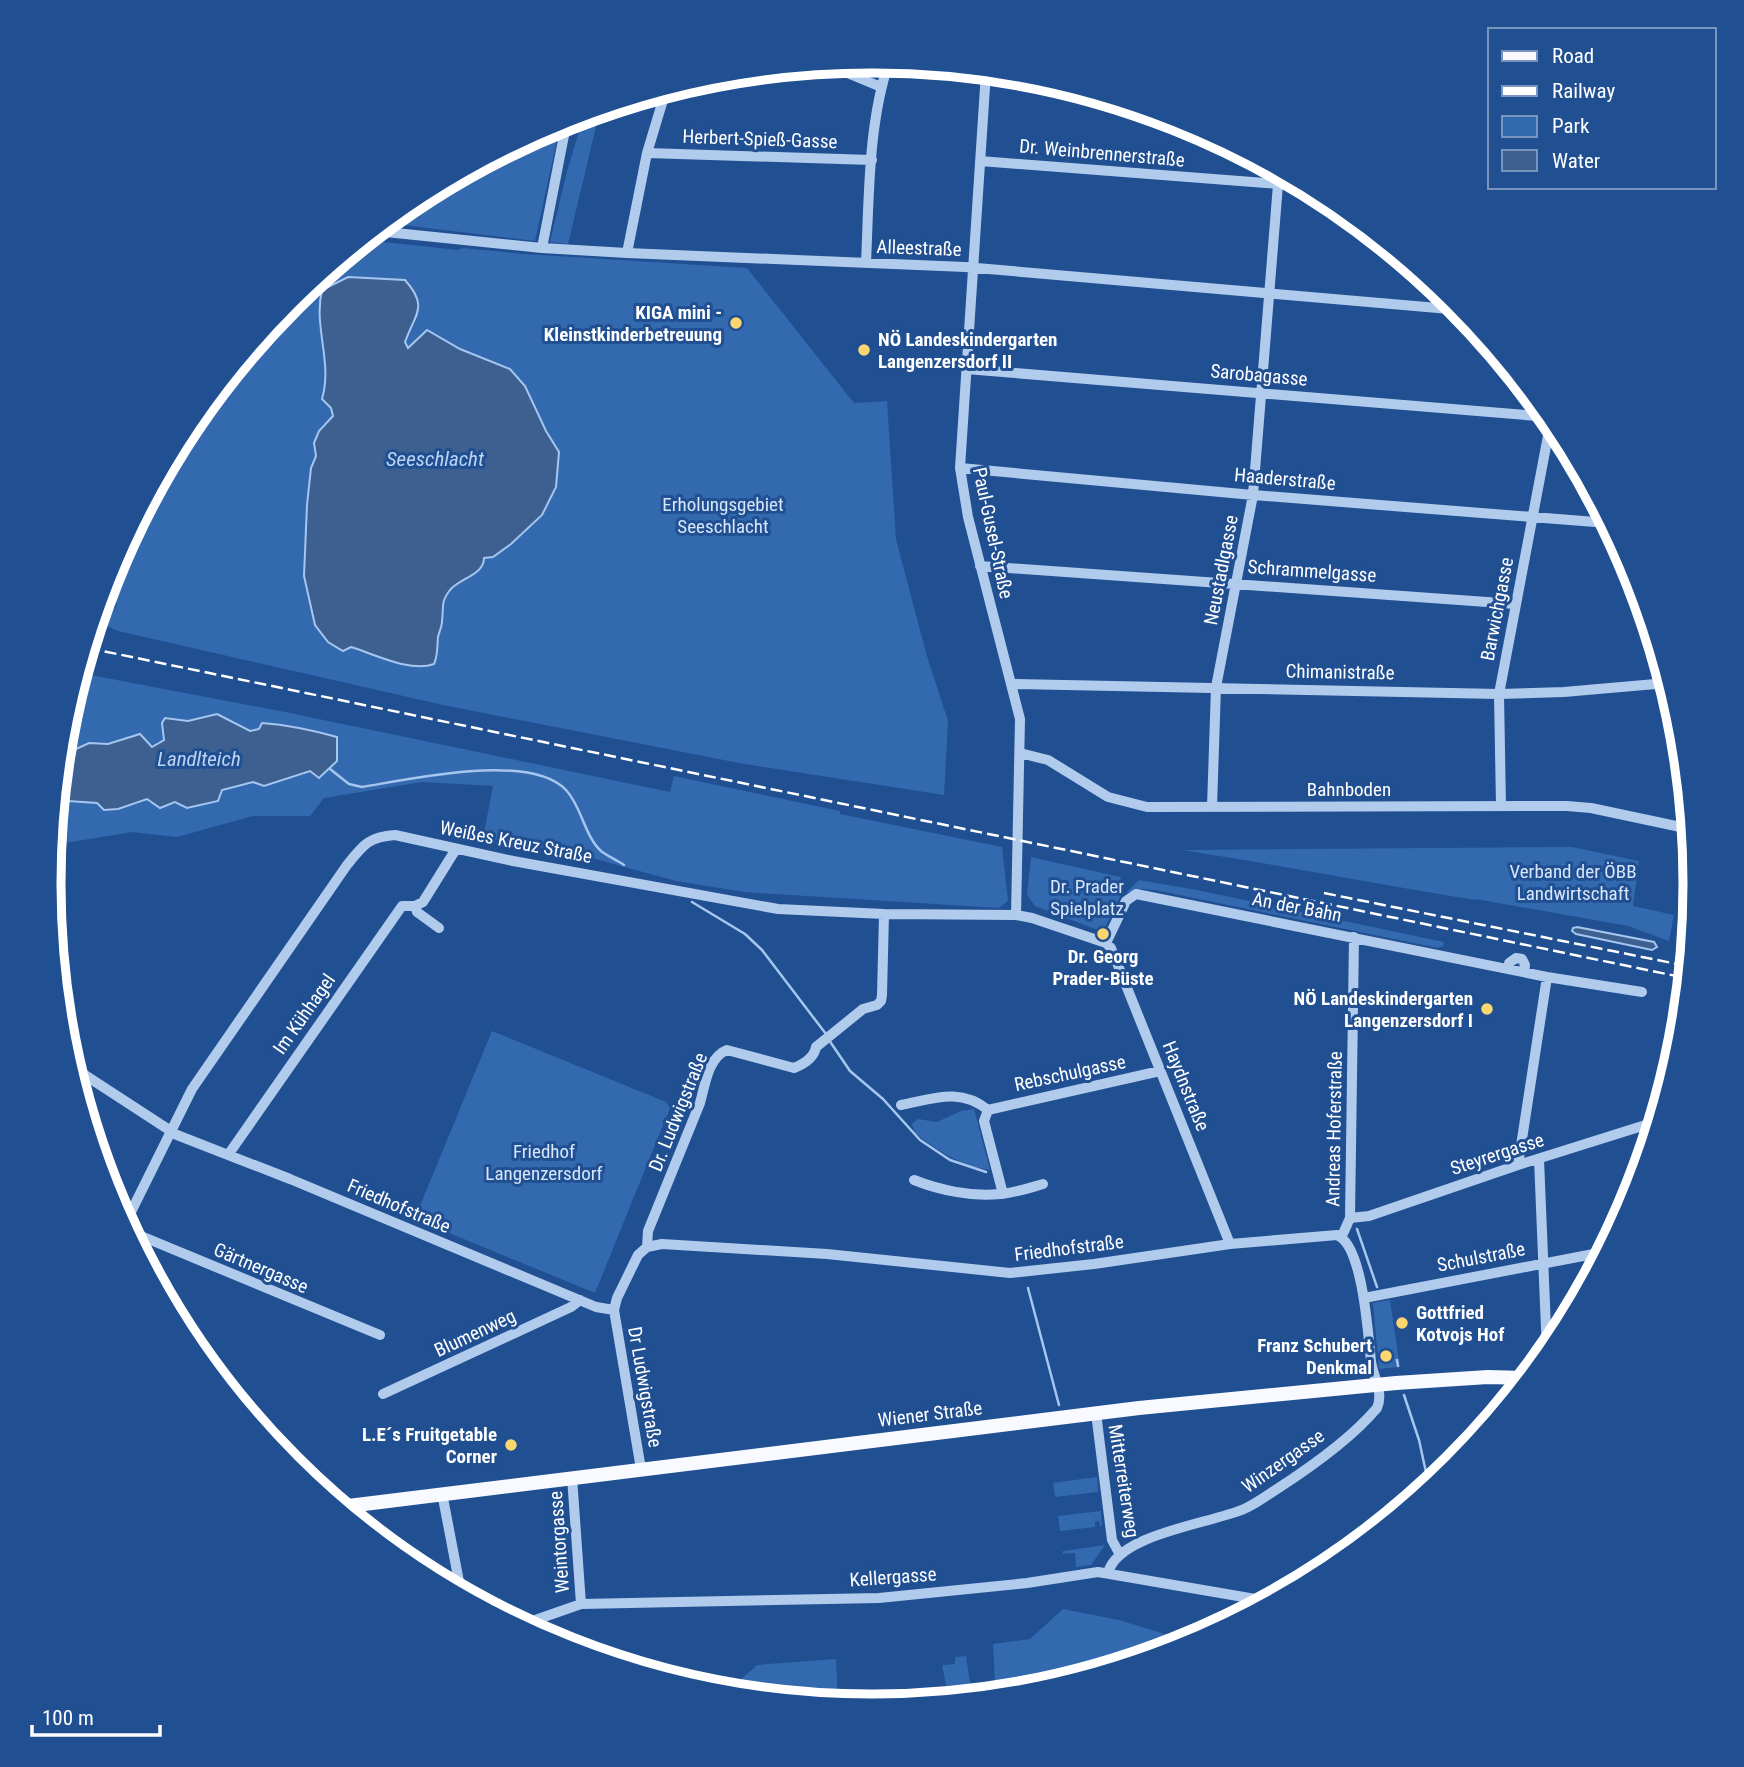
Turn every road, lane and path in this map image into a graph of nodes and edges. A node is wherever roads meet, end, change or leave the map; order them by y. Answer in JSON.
{"nodes":[{"id":1,"x":848,"y":73,"type":"edge"},
{"id":2,"x":885,"y":73,"type":"edge"},
{"id":3,"x":985,"y":81,"type":"edge"},
{"id":4,"x":881,"y":87,"type":"junction"},
{"id":5,"x":663,"y":100,"type":"edge"},
{"id":6,"x":563,"y":133,"type":"edge"},
{"id":7,"x":647,"y":153,"type":"junction"},
{"id":8,"x":872,"y":160,"type":"junction"},
{"id":9,"x":980,"y":161,"type":"junction"},
{"id":10,"x":1278,"y":182,"type":"edge"},
{"id":11,"x":1278,"y":185,"type":"junction"},
{"id":12,"x":1284,"y":185,"type":"edge"},
{"id":13,"x":389,"y":232,"type":"edge"},
{"id":14,"x":542,"y":247,"type":"junction"},
{"id":15,"x":627,"y":253,"type":"junction"},
{"id":16,"x":866,"y":263,"type":"junction"},
{"id":17,"x":972,"y":268,"type":"junction"},
{"id":18,"x":1269,"y":294,"type":"junction"},
{"id":19,"x":1443,"y":309,"type":"edge"},
{"id":20,"x":966,"y":369,"type":"junction"},
{"id":21,"x":1261,"y":393,"type":"junction"},
{"id":22,"x":1535,"y":418,"type":"edge"},
{"id":23,"x":1547,"y":435,"type":"edge"},
{"id":24,"x":960,"y":468,"type":"junction"},
{"id":25,"x":1253,"y":495,"type":"junction"},
{"id":26,"x":1532,"y":516,"type":"junction"},
{"id":27,"x":1597,"y":522,"type":"edge"},
{"id":28,"x":980,"y":566,"type":"junction"},
{"id":29,"x":1237,"y":583,"type":"junction"},
{"id":30,"x":1515,"y":604,"type":"junction"},
{"id":31,"x":1012,"y":684,"type":"junction"},
{"id":32,"x":1657,"y":684,"type":"edge"},
{"id":33,"x":1216,"y":687,"type":"junction"},
{"id":34,"x":1499,"y":694,"type":"junction"},
{"id":35,"x":1020,"y":753,"type":"junction"},
{"id":36,"x":1501,"y":806,"type":"junction"},
{"id":37,"x":1212,"y":807,"type":"junction"},
{"id":38,"x":1681,"y":828,"type":"edge"},
{"id":39,"x":456,"y":849,"type":"junction"},
{"id":40,"x":415,"y":906,"type":"junction"},
{"id":41,"x":884,"y":914,"type":"junction"},
{"id":42,"x":1016,"y":915,"type":"junction"},
{"id":43,"x":439,"y":928,"type":"dead end"},
{"id":44,"x":1354,"y":937,"type":"junction"},
{"id":45,"x":1106,"y":943,"type":"junction"},
{"id":46,"x":1547,"y":977,"type":"junction"},
{"id":47,"x":1642,"y":992,"type":"dead end"},
{"id":48,"x":1160,"y":1071,"type":"junction"},
{"id":49,"x":85,"y":1075,"type":"edge"},
{"id":50,"x":901,"y":1105,"type":"dead end"},
{"id":51,"x":988,"y":1110,"type":"junction"},
{"id":52,"x":1646,"y":1125,"type":"edge"},
{"id":53,"x":171,"y":1131,"type":"junction"},
{"id":54,"x":228,"y":1155,"type":"junction"},
{"id":55,"x":1539,"y":1159,"type":"junction"},
{"id":56,"x":1518,"y":1165,"type":"junction"},
{"id":57,"x":914,"y":1180,"type":"dead end"},
{"id":58,"x":1043,"y":1184,"type":"dead end"},
{"id":59,"x":1003,"y":1194,"type":"junction"},
{"id":60,"x":131,"y":1212,"type":"edge"},
{"id":61,"x":1350,"y":1218,"type":"junction"},
{"id":62,"x":1342,"y":1236,"type":"junction"},
{"id":63,"x":143,"y":1237,"type":"edge"},
{"id":64,"x":1230,"y":1244,"type":"junction"},
{"id":65,"x":647,"y":1247,"type":"junction"},
{"id":66,"x":1593,"y":1254,"type":"edge"},
{"id":67,"x":1543,"y":1263,"type":"junction"},
{"id":68,"x":1364,"y":1298,"type":"junction"},
{"id":69,"x":580,"y":1300,"type":"junction"},
{"id":70,"x":614,"y":1310,"type":"junction"},
{"id":71,"x":1546,"y":1334,"type":"edge"},
{"id":72,"x":380,"y":1335,"type":"dead end"},
{"id":73,"x":1514,"y":1378,"type":"edge"},
{"id":74,"x":1377,"y":1384,"type":"junction"},
{"id":75,"x":383,"y":1394,"type":"dead end"},
{"id":76,"x":1096,"y":1413,"type":"junction"},
{"id":77,"x":640,"y":1469,"type":"junction"},
{"id":78,"x":572,"y":1477,"type":"junction"},
{"id":79,"x":442,"y":1493,"type":"junction"},
{"id":80,"x":352,"y":1505,"type":"edge"},
{"id":81,"x":1119,"y":1553,"type":"junction"},
{"id":82,"x":1108,"y":1573,"type":"junction"},
{"id":83,"x":459,"y":1581,"type":"edge"},
{"id":84,"x":1254,"y":1599,"type":"edge"},
{"id":85,"x":581,"y":1604,"type":"junction"},
{"id":86,"x":534,"y":1620,"type":"edge"}],
"edges":[{"from":1,"to":4,"type":"street"},
{"from":2,"to":4,"type":"street"},
{"from":3,"to":9,"type":"street","name":"Paul-Gusel-Straße"},
{"from":4,"to":8,"type":"street"},
{"from":5,"to":7,"type":"street"},
{"from":6,"to":14,"type":"street"},
{"from":7,"to":8,"type":"street","name":"Herbert-Spieß-Gasse"},
{"from":7,"to":15,"type":"street"},
{"from":8,"to":16,"type":"street"},
{"from":9,"to":11,"type":"street","name":"Dr. Weinbrennerstraße"},
{"from":9,"to":17,"type":"street","name":"Paul-Gusel-Straße"},
{"from":10,"to":11,"type":"street","name":"Neustadlgasse"},
{"from":11,"to":12,"type":"street","name":"Dr. Weinbrennerstraße"},
{"from":11,"to":18,"type":"street","name":"Neustadlgasse"},
{"from":13,"to":14,"type":"street","name":"Alleestraße"},
{"from":14,"to":15,"type":"street","name":"Alleestraße"},
{"from":15,"to":16,"type":"street","name":"Alleestraße"},
{"from":16,"to":17,"type":"street","name":"Alleestraße"},
{"from":17,"to":18,"type":"street","name":"Alleestraße"},
{"from":17,"to":20,"type":"street","name":"Paul-Gusel-Straße"},
{"from":18,"to":19,"type":"street","name":"Alleestraße"},
{"from":18,"to":21,"type":"street","name":"Neustadlgasse"},
{"from":20,"to":21,"type":"street","name":"Sarobagasse"},
{"from":20,"to":24,"type":"street","name":"Paul-Gusel-Straße"},
{"from":21,"to":22,"type":"street","name":"Sarobagasse"},
{"from":21,"to":25,"type":"street","name":"Neustadlgasse"},
{"from":23,"to":26,"type":"street","name":"Barwichgasse"},
{"from":24,"to":25,"type":"street","name":"Haaderstraße"},
{"from":24,"to":28,"type":"street","name":"Paul-Gusel-Straße"},
{"from":25,"to":26,"type":"street","name":"Haaderstraße"},
{"from":25,"to":29,"type":"street","name":"Neustadlgasse"},
{"from":26,"to":27,"type":"street","name":"Haaderstraße"},
{"from":26,"to":30,"type":"street","name":"Barwichgasse"},
{"from":28,"to":29,"type":"street","name":"Schrammelgasse"},
{"from":28,"to":31,"type":"street","name":"Paul-Gusel-Straße"},
{"from":29,"to":30,"type":"street","name":"Schrammelgasse"},
{"from":29,"to":33,"type":"street","name":"Neustadlgasse"},
{"from":30,"to":34,"type":"street","name":"Barwichgasse"},
{"from":31,"to":33,"type":"street","name":"Chimanistraße"},
{"from":31,"to":35,"type":"street","name":"Paul-Gusel-Straße"},
{"from":32,"to":34,"type":"street","name":"Chimanistraße"},
{"from":33,"to":34,"type":"street","name":"Chimanistraße"},
{"from":33,"to":37,"type":"street","name":"Neustadlgasse"},
{"from":34,"to":36,"type":"street","name":"Barwichgasse"},
{"from":35,"to":37,"type":"street","name":"Bahnboden"},
{"from":35,"to":42,"type":"street","name":"Paul-Gusel-Straße"},
{"from":36,"to":37,"type":"street","name":"Bahnboden"},
{"from":36,"to":38,"type":"street","name":"Bahnboden"},
{"from":39,"to":40,"type":"street","name":"Im Kühhagel"},
{"from":39,"to":41,"type":"street","name":"Weißes Kreuz Straße"},
{"from":39,"to":53,"type":"street","name":"Weißes Kreuz Straße"},
{"from":40,"to":43,"type":"street"},
{"from":40,"to":54,"type":"street","name":"Im Kühhagel"},
{"from":41,"to":42,"type":"street","name":"Weißes Kreuz Straße"},
{"from":41,"to":65,"type":"street","name":"Dr. Ludwigstraße"},
{"from":42,"to":45,"type":"street","name":"Weißes Kreuz Straße"},
{"from":44,"to":45,"type":"street","name":"An der Bahn"},
{"from":44,"to":46,"type":"street","name":"An der Bahn"},
{"from":44,"to":61,"type":"street","name":"Andreas Hoferstraße"},
{"from":45,"to":48,"type":"street","name":"Haydnstraße"},
{"from":46,"to":47,"type":"street","name":"An der Bahn"},
{"from":46,"to":56,"type":"street"},
{"from":48,"to":51,"type":"street","name":"Rebschulgasse"},
{"from":48,"to":64,"type":"street","name":"Haydnstraße"},
{"from":49,"to":53,"type":"street","name":"Friedhofstraße"},
{"from":50,"to":51,"type":"street"},
{"from":51,"to":59,"type":"street"},
{"from":52,"to":55,"type":"street","name":"Steyrergasse"},
{"from":53,"to":54,"type":"street","name":"Friedhofstraße"},
{"from":53,"to":60,"type":"street","name":"Weißes Kreuz Straße"},
{"from":54,"to":69,"type":"street","name":"Friedhofstraße"},
{"from":55,"to":56,"type":"street","name":"Steyrergasse"},
{"from":55,"to":67,"type":"street"},
{"from":56,"to":61,"type":"street","name":"Steyrergasse"},
{"from":57,"to":59,"type":"street"},
{"from":58,"to":59,"type":"street"},
{"from":61,"to":62,"type":"street","name":"Andreas Hoferstraße"},
{"from":62,"to":64,"type":"street","name":"Friedhofstraße"},
{"from":62,"to":68,"type":"street"},
{"from":63,"to":72,"type":"street","name":"Gärtnergasse"},
{"from":64,"to":65,"type":"street","name":"Friedhofstraße"},
{"from":65,"to":70,"type":"street","name":"Dr. Ludwigstraße"},
{"from":66,"to":67,"type":"street","name":"Schulstraße"},
{"from":67,"to":68,"type":"street","name":"Schulstraße"},
{"from":67,"to":71,"type":"street"},
{"from":68,"to":74,"type":"street"},
{"from":69,"to":70,"type":"street","name":"Friedhofstraße"},
{"from":69,"to":75,"type":"street","name":"Blumenweg"},
{"from":70,"to":77,"type":"street","name":"Dr Ludwigstraße"},
{"from":73,"to":74,"type":"main road","name":"Wiener Straße"},
{"from":74,"to":76,"type":"main road","name":"Wiener Straße"},
{"from":74,"to":81,"type":"street","name":"Winzergasse"},
{"from":76,"to":77,"type":"main road","name":"Wiener Straße"},
{"from":76,"to":81,"type":"street","name":"Mitterreiterweg"},
{"from":77,"to":78,"type":"main road","name":"Wiener Straße"},
{"from":78,"to":79,"type":"main road","name":"Wiener Straße"},
{"from":78,"to":85,"type":"street","name":"Weintorgasse"},
{"from":79,"to":80,"type":"main road","name":"Wiener Straße"},
{"from":79,"to":83,"type":"street"},
{"from":81,"to":82,"type":"street"},
{"from":82,"to":84,"type":"street","name":"Kellergasse"},
{"from":82,"to":85,"type":"street","name":"Kellergasse"},
{"from":85,"to":86,"type":"street","name":"Kellergasse"}]}
